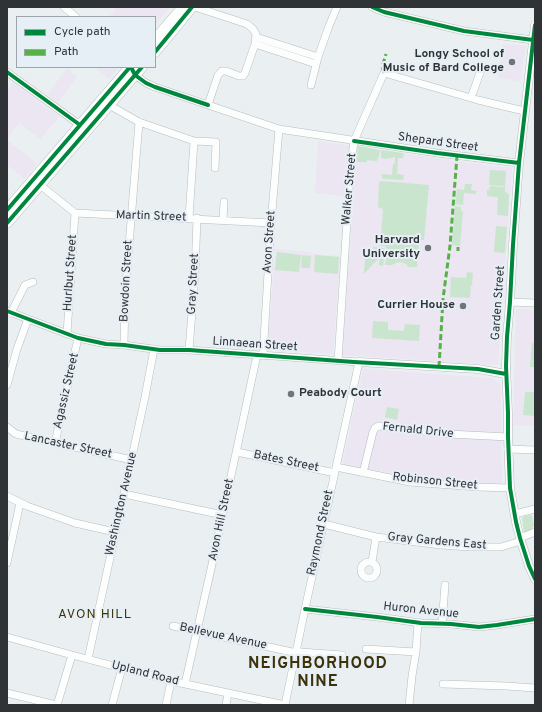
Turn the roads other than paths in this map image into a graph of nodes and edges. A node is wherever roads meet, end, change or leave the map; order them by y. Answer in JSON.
{"nodes":[{"id":1,"x":64,"y":7,"type":"edge"},
{"id":2,"x":183,"y":7,"type":"edge"},
{"id":3,"x":194,"y":7,"type":"edge"},
{"id":4,"x":337,"y":7,"type":"edge"},
{"id":5,"x":372,"y":7,"type":"edge"},
{"id":6,"x":75,"y":16,"type":"edge"},
{"id":7,"x":535,"y":25,"type":"edge"},
{"id":8,"x":156,"y":38,"type":"edge"},
{"id":9,"x":534,"y":40,"type":"edge"},
{"id":10,"x":255,"y":41,"type":"junction"},
{"id":11,"x":156,"y":51,"type":"edge"},
{"id":12,"x":317,"y":60,"type":"junction"},
{"id":13,"x":482,"y":67,"type":"dead end"},
{"id":14,"x":134,"y":69,"type":"edge"},
{"id":15,"x":7,"y":72,"type":"edge"},
{"id":16,"x":311,"y":85,"type":"dead end"},
{"id":17,"x":471,"y":98,"type":"junction"},
{"id":18,"x":208,"y":105,"type":"junction"},
{"id":19,"x":109,"y":106,"type":"junction"},
{"id":20,"x":524,"y":111,"type":"junction"},
{"id":21,"x":139,"y":122,"type":"junction"},
{"id":22,"x":80,"y":125,"type":"junction"},
{"id":23,"x":279,"y":129,"type":"junction"},
{"id":24,"x":194,"y":141,"type":"junction"},
{"id":25,"x":354,"y":141,"type":"junction"},
{"id":26,"x":519,"y":163,"type":"junction"},
{"id":27,"x":215,"y":168,"type":"dead end"},
{"id":28,"x":40,"y":185,"type":"junction"},
{"id":29,"x":224,"y":202,"type":"dead end"},
{"id":30,"x":9,"y":211,"type":"edge"},
{"id":31,"x":75,"y":213,"type":"junction"},
{"id":32,"x":131,"y":216,"type":"junction"},
{"id":33,"x":189,"y":218,"type":"junction"},
{"id":34,"x":197,"y":218,"type":"junction"},
{"id":35,"x":223,"y":220,"type":"junction"},
{"id":36,"x":7,"y":223,"type":"edge"},
{"id":37,"x":271,"y":223,"type":"junction"},
{"id":38,"x":33,"y":282,"type":"dead end"},
{"id":39,"x":510,"y":302,"type":"junction"},
{"id":40,"x":535,"y":303,"type":"edge"},
{"id":41,"x":9,"y":312,"type":"edge"},
{"id":42,"x":28,"y":319,"type":"junction"},
{"id":43,"x":66,"y":334,"type":"junction"},
{"id":44,"x":78,"y":338,"type":"junction"},
{"id":45,"x":124,"y":345,"type":"junction"},
{"id":46,"x":154,"y":349,"type":"junction"},
{"id":47,"x":189,"y":350,"type":"junction"},
{"id":48,"x":260,"y":356,"type":"junction"},
{"id":49,"x":338,"y":361,"type":"junction"},
{"id":50,"x":359,"y":362,"type":"junction"},
{"id":51,"x":506,"y":374,"type":"junction"},
{"id":52,"x":7,"y":385,"type":"edge"},
{"id":53,"x":7,"y":427,"type":"edge"},
{"id":54,"x":508,"y":437,"type":"junction"},
{"id":55,"x":55,"y":443,"type":"junction"},
{"id":56,"x":508,"y":449,"type":"junction"},
{"id":57,"x":535,"y":450,"type":"edge"},
{"id":58,"x":237,"y":452,"type":"junction"},
{"id":59,"x":132,"y":460,"type":"junction"},
{"id":60,"x":336,"y":470,"type":"junction"},
{"id":61,"x":363,"y":473,"type":"junction"},
{"id":62,"x":510,"y":488,"type":"junction"},
{"id":63,"x":124,"y":494,"type":"junction"},
{"id":64,"x":7,"y":496,"type":"edge"},
{"id":65,"x":20,"y":503,"type":"junction"},
{"id":66,"x":534,"y":512,"type":"edge"},
{"id":67,"x":515,"y":514,"type":"junction"},
{"id":68,"x":223,"y":515,"type":"junction"},
{"id":69,"x":324,"y":524,"type":"junction"},
{"id":70,"x":115,"y":532,"type":"junction"},
{"id":71,"x":535,"y":532,"type":"edge"},
{"id":72,"x":376,"y":537,"type":"junction"},
{"id":73,"x":520,"y":540,"type":"junction"},
{"id":74,"x":372,"y":562,"type":"dead end"},
{"id":75,"x":7,"y":563,"type":"edge"},
{"id":76,"x":535,"y":580,"type":"edge"},
{"id":77,"x":444,"y":585,"type":"dead end"},
{"id":78,"x":305,"y":609,"type":"junction"},
{"id":79,"x":535,"y":619,"type":"edge"},
{"id":80,"x":418,"y":622,"type":"junction"},
{"id":81,"x":442,"y":624,"type":"junction"},
{"id":82,"x":173,"y":626,"type":"dead end"},
{"id":83,"x":197,"y":631,"type":"junction"},
{"id":84,"x":7,"y":637,"type":"edge"},
{"id":85,"x":366,"y":649,"type":"dead end"},
{"id":86,"x":296,"y":652,"type":"junction"},
{"id":87,"x":416,"y":652,"type":"junction"},
{"id":88,"x":72,"y":655,"type":"junction"},
{"id":89,"x":342,"y":656,"type":"dead end"},
{"id":90,"x":88,"y":659,"type":"junction"},
{"id":91,"x":122,"y":668,"type":"junction"},
{"id":92,"x":171,"y":680,"type":"junction"},
{"id":93,"x":186,"y":684,"type":"junction"},
{"id":94,"x":443,"y":684,"type":"dead end"},
{"id":95,"x":535,"y":688,"type":"edge"},
{"id":96,"x":7,"y":692,"type":"edge"},
{"id":97,"x":228,"y":693,"type":"junction"},
{"id":98,"x":57,"y":705,"type":"edge"},
{"id":99,"x":112,"y":705,"type":"edge"},
{"id":100,"x":166,"y":705,"type":"edge"},
{"id":101,"x":226,"y":705,"type":"edge"},
{"id":102,"x":285,"y":705,"type":"edge"},
{"id":103,"x":409,"y":705,"type":"edge"}],
"edges":[{"from":1,"to":6,"type":"street"},
{"from":2,"to":8,"type":"main road"},
{"from":3,"to":10,"type":"street"},
{"from":3,"to":11,"type":"main road"},
{"from":4,"to":12,"type":"street"},
{"from":5,"to":9,"type":"street"},
{"from":7,"to":9,"type":"street","name":"Garden Street"},
{"from":9,"to":20,"type":"street","name":"Garden Street"},
{"from":10,"to":12,"type":"street"},
{"from":10,"to":18,"type":"street"},
{"from":12,"to":16,"type":"street"},
{"from":13,"to":17,"type":"street"},
{"from":14,"to":18,"type":"street","name":"Shepard Street"},
{"from":14,"to":19,"type":"main road"},
{"from":14,"to":22,"type":"main road"},
{"from":15,"to":22,"type":"street"},
{"from":17,"to":20,"type":"street","name":"Walker Street"},
{"from":17,"to":25,"type":"street","name":"Walker Street"},
{"from":18,"to":23,"type":"street","name":"Shepard Street"},
{"from":19,"to":21,"type":"street"},
{"from":19,"to":28,"type":"main road"},
{"from":20,"to":26,"type":"street","name":"Garden Street"},
{"from":21,"to":24,"type":"street"},
{"from":21,"to":32,"type":"street","name":"Bowdoin Street"},
{"from":22,"to":30,"type":"main road"},
{"from":23,"to":25,"type":"street","name":"Shepard Street"},
{"from":23,"to":37,"type":"street","name":"Avon Street"},
{"from":24,"to":27,"type":"street"},
{"from":24,"to":33,"type":"street"},
{"from":25,"to":26,"type":"street","name":"Shepard Street"},
{"from":25,"to":49,"type":"street","name":"Walker Street"},
{"from":26,"to":39,"type":"street","name":"Garden Street"},
{"from":28,"to":30,"type":"main road"},
{"from":28,"to":31,"type":"street"},
{"from":29,"to":35,"type":"street"},
{"from":30,"to":36,"type":"main road"},
{"from":31,"to":32,"type":"street","name":"Martin Street"},
{"from":31,"to":43,"type":"street","name":"Hurlbut Street"},
{"from":32,"to":33,"type":"street","name":"Martin Street"},
{"from":32,"to":45,"type":"street","name":"Bowdoin Street"},
{"from":33,"to":34,"type":"street","name":"Martin Street"},
{"from":34,"to":35,"type":"street","name":"Martin Street"},
{"from":34,"to":47,"type":"street","name":"Gray Street"},
{"from":35,"to":37,"type":"street","name":"Martin Street"},
{"from":37,"to":48,"type":"street","name":"Avon Street"},
{"from":38,"to":41,"type":"street"},
{"from":39,"to":40,"type":"street"},
{"from":39,"to":51,"type":"street","name":"Garden Street"},
{"from":41,"to":42,"type":"street","name":"Linnaean Street"},
{"from":42,"to":43,"type":"street","name":"Linnaean Street"},
{"from":42,"to":52,"type":"street"},
{"from":43,"to":44,"type":"street","name":"Linnaean Street"},
{"from":44,"to":45,"type":"street","name":"Linnaean Street"},
{"from":44,"to":55,"type":"street","name":"Agassiz Street"},
{"from":45,"to":46,"type":"street","name":"Linnaean Street"},
{"from":46,"to":47,"type":"street","name":"Linnaean Street"},
{"from":46,"to":59,"type":"street","name":"Washington Avenue"},
{"from":47,"to":48,"type":"street","name":"Linnaean Street"},
{"from":48,"to":49,"type":"street","name":"Linnaean Street"},
{"from":48,"to":58,"type":"street","name":"Avon Hill Street"},
{"from":49,"to":50,"type":"street","name":"Linnaean Street"},
{"from":50,"to":51,"type":"street","name":"Linnaean Street"},
{"from":50,"to":60,"type":"street","name":"Raymond Street"},
{"from":51,"to":54,"type":"street","name":"Garden Street"},
{"from":53,"to":55,"type":"street","name":"Lancaster Street"},
{"from":54,"to":56,"type":"street","name":"Garden Street"},
{"from":54,"to":61,"type":"street","name":"Fernald Drive"},
{"from":55,"to":59,"type":"street","name":"Lancaster Street"},
{"from":56,"to":57,"type":"street"},
{"from":56,"to":62,"type":"street","name":"Garden Street"},
{"from":58,"to":60,"type":"street","name":"Bates Street"},
{"from":58,"to":68,"type":"street","name":"Avon Hill Street"},
{"from":59,"to":63,"type":"street","name":"Washington Avenue"},
{"from":60,"to":61,"type":"street","name":"Robinson Street"},
{"from":60,"to":69,"type":"street","name":"Raymond Street"},
{"from":61,"to":62,"type":"street","name":"Robinson Street"},
{"from":62,"to":67,"type":"street","name":"Garden Street"},
{"from":63,"to":68,"type":"street"},
{"from":63,"to":70,"type":"street","name":"Washington Avenue"},
{"from":64,"to":65,"type":"street"},
{"from":65,"to":70,"type":"street"},
{"from":65,"to":75,"type":"street"},
{"from":66,"to":67,"type":"street"},
{"from":67,"to":73,"type":"street","name":"Garden Street"},
{"from":68,"to":83,"type":"street","name":"Avon Hill Street"},
{"from":69,"to":72,"type":"street","name":"Gray Gardens East"},
{"from":69,"to":78,"type":"street","name":"Raymond Street"},
{"from":70,"to":90,"type":"street","name":"Washington Avenue"},
{"from":71,"to":73,"type":"street","name":"Gray Gardens East"},
{"from":72,"to":73,"type":"street","name":"Gray Gardens East"},
{"from":72,"to":74,"type":"street","name":"Gray Gardens East"},
{"from":73,"to":76,"type":"street","name":"Garden Street"},
{"from":77,"to":81,"type":"street"},
{"from":78,"to":80,"type":"street","name":"Huron Avenue"},
{"from":78,"to":86,"type":"street","name":"Raymond Street"},
{"from":79,"to":81,"type":"street","name":"Huron Avenue"},
{"from":80,"to":81,"type":"street","name":"Huron Avenue"},
{"from":80,"to":87,"type":"street"},
{"from":82,"to":83,"type":"street","name":"Bellevue Avenue"},
{"from":83,"to":86,"type":"street","name":"Bellevue Avenue"},
{"from":83,"to":93,"type":"street","name":"Avon Hill Street"},
{"from":84,"to":88,"type":"street","name":"Upland Road"},
{"from":85,"to":87,"type":"street"},
{"from":86,"to":89,"type":"street","name":"Bellevue Avenue"},
{"from":86,"to":102,"type":"street","name":"Raymond Street"},
{"from":87,"to":103,"type":"street"},
{"from":88,"to":90,"type":"street","name":"Upland Road"},
{"from":88,"to":98,"type":"street"},
{"from":90,"to":91,"type":"street","name":"Upland Road"},
{"from":91,"to":92,"type":"street","name":"Upland Road"},
{"from":91,"to":99,"type":"street"},
{"from":92,"to":93,"type":"street","name":"Upland Road"},
{"from":92,"to":100,"type":"street"},
{"from":93,"to":97,"type":"street","name":"Upland Road"},
{"from":94,"to":95,"type":"street"},
{"from":96,"to":98,"type":"street"},
{"from":97,"to":101,"type":"street"},
{"from":97,"to":102,"type":"street","name":"Upland Road"}]}
